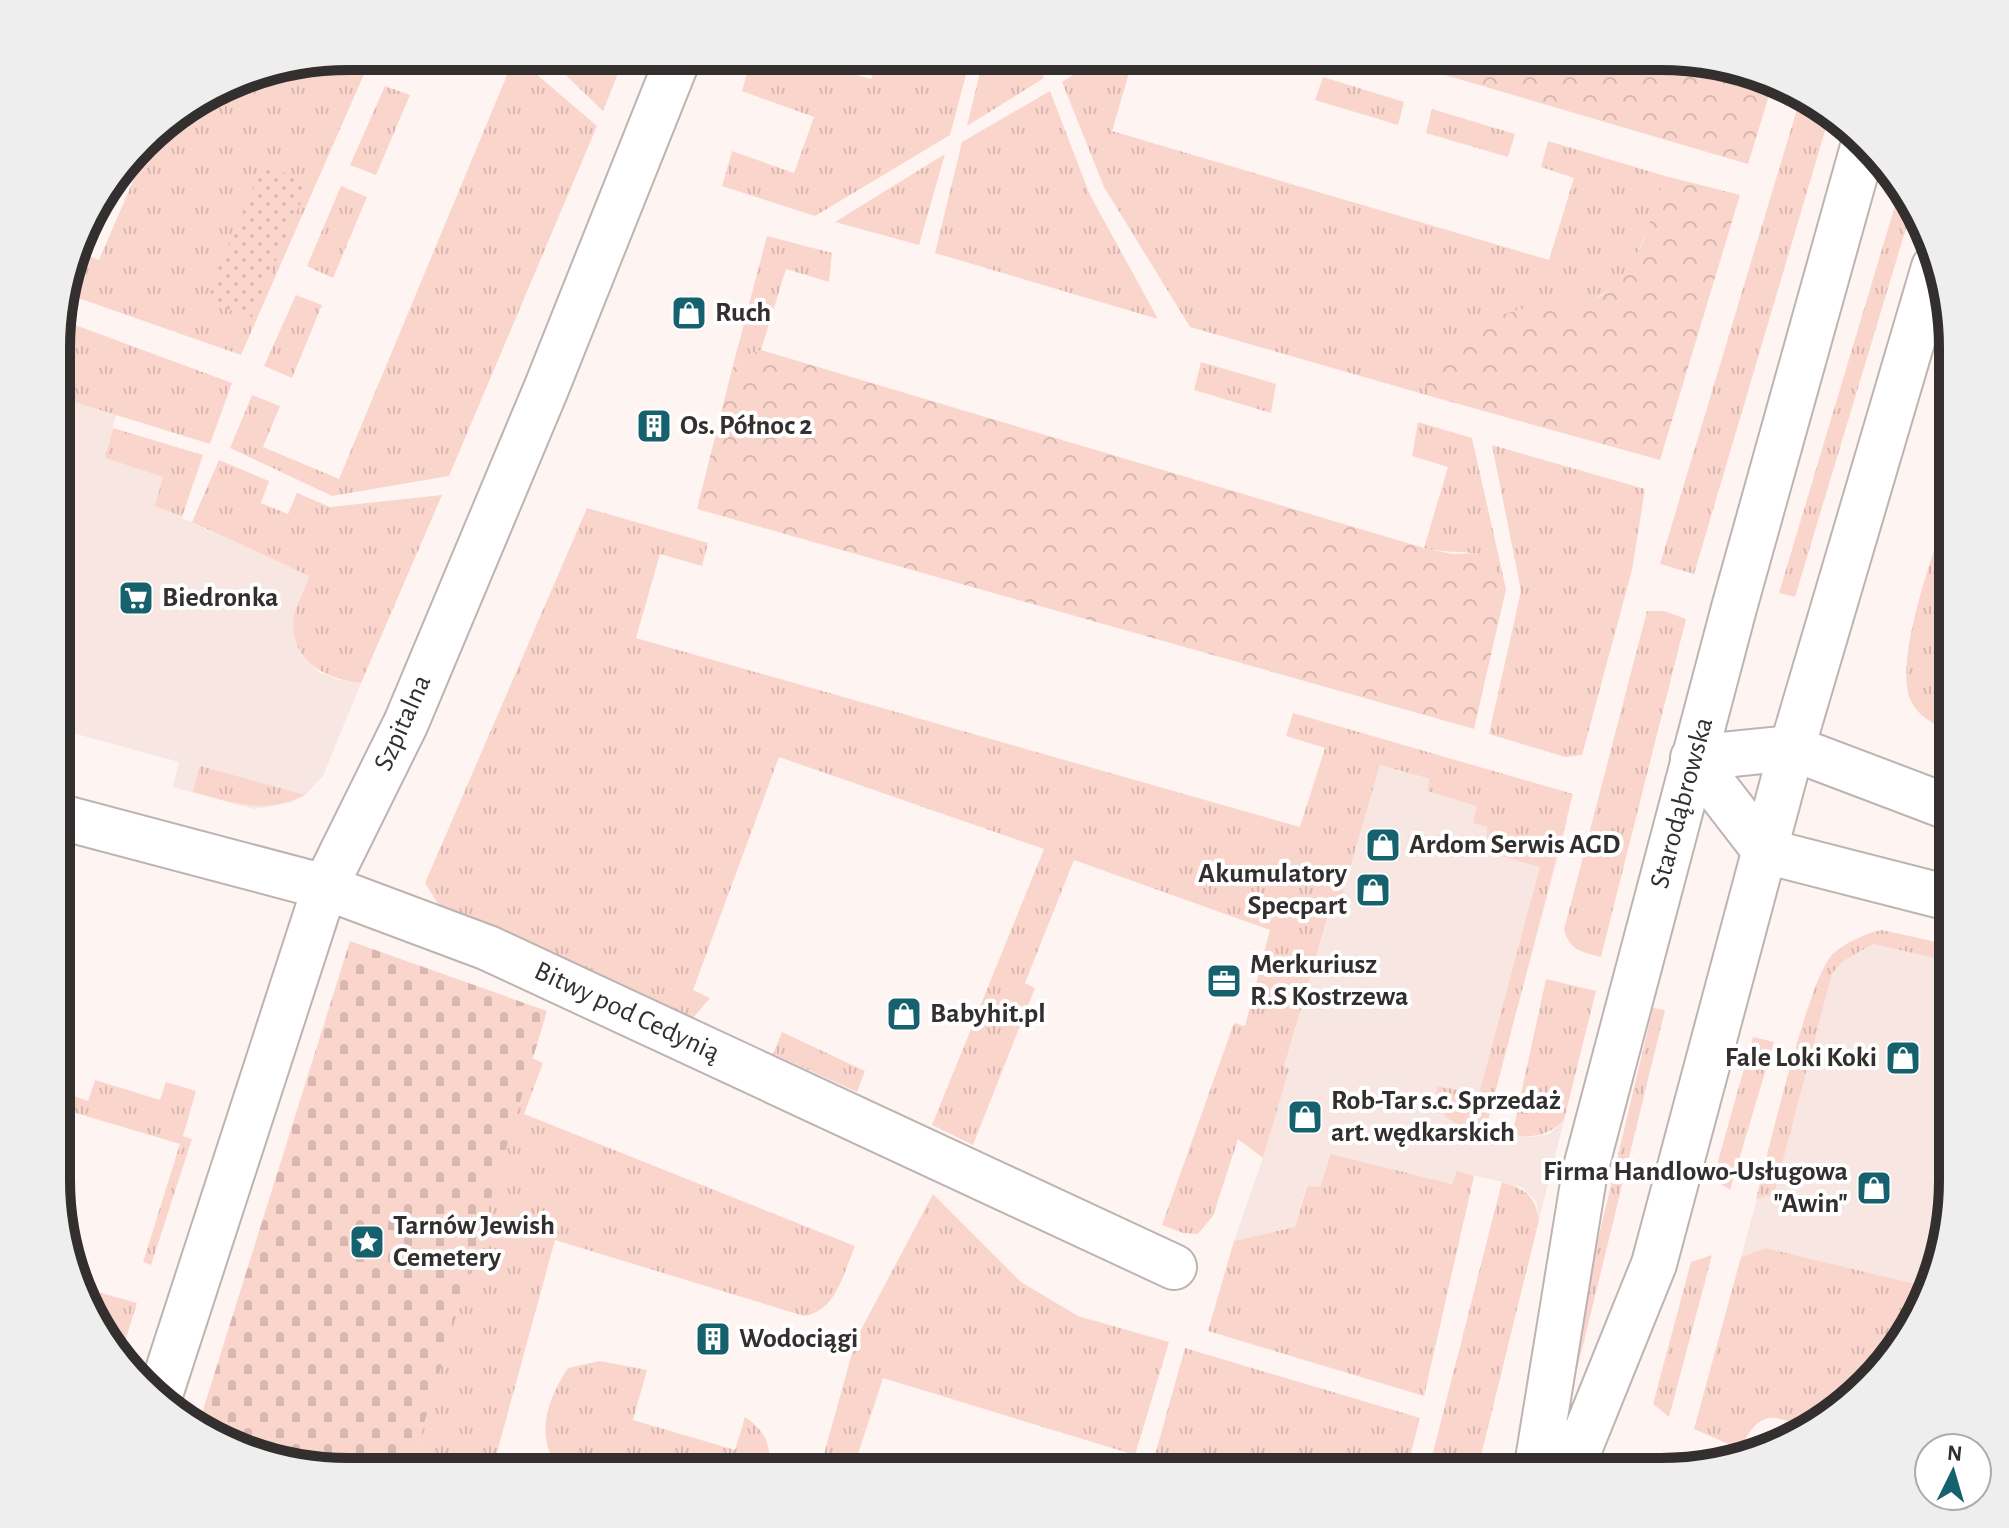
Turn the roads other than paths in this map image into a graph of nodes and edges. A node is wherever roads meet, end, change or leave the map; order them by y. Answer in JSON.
{"nodes":[{"id":1,"x":673,"y":71,"type":"edge"},
{"id":2,"x":1861,"y":156,"type":"edge"},
{"id":3,"x":1931,"y":279,"type":"edge"},
{"id":4,"x":1792,"y":748,"type":"junction"},
{"id":5,"x":1693,"y":758,"type":"junction"},
{"id":6,"x":1938,"y":803,"type":"edge"},
{"id":7,"x":71,"y":820,"type":"edge"},
{"id":8,"x":1765,"y":851,"type":"junction"},
{"id":9,"x":325,"y":887,"type":"junction"},
{"id":10,"x":1938,"y":895,"type":"edge"},
{"id":11,"x":1174,"y":1267,"type":"dead end"},
{"id":12,"x":163,"y":1387,"type":"edge"},
{"id":13,"x":1538,"y":1458,"type":"edge"},
{"id":14,"x":1576,"y":1458,"type":"edge"}],
"edges":[{"from":1,"to":9,"type":"street","name":"Szpitalna"},
{"from":2,"to":5,"type":"street","name":"Starodąbrowska"},
{"from":3,"to":4,"type":"street"},
{"from":4,"to":5,"type":"street"},
{"from":4,"to":6,"type":"street"},
{"from":4,"to":8,"type":"street"},
{"from":5,"to":8,"type":"street"},
{"from":5,"to":13,"type":"street","name":"Starodąbrowska"},
{"from":7,"to":9,"type":"street","name":"Bitwy pod Cedynią"},
{"from":8,"to":10,"type":"street"},
{"from":8,"to":14,"type":"street"},
{"from":9,"to":11,"type":"street","name":"Bitwy pod Cedynią"},
{"from":9,"to":12,"type":"street","name":"Szpitalna"}]}
